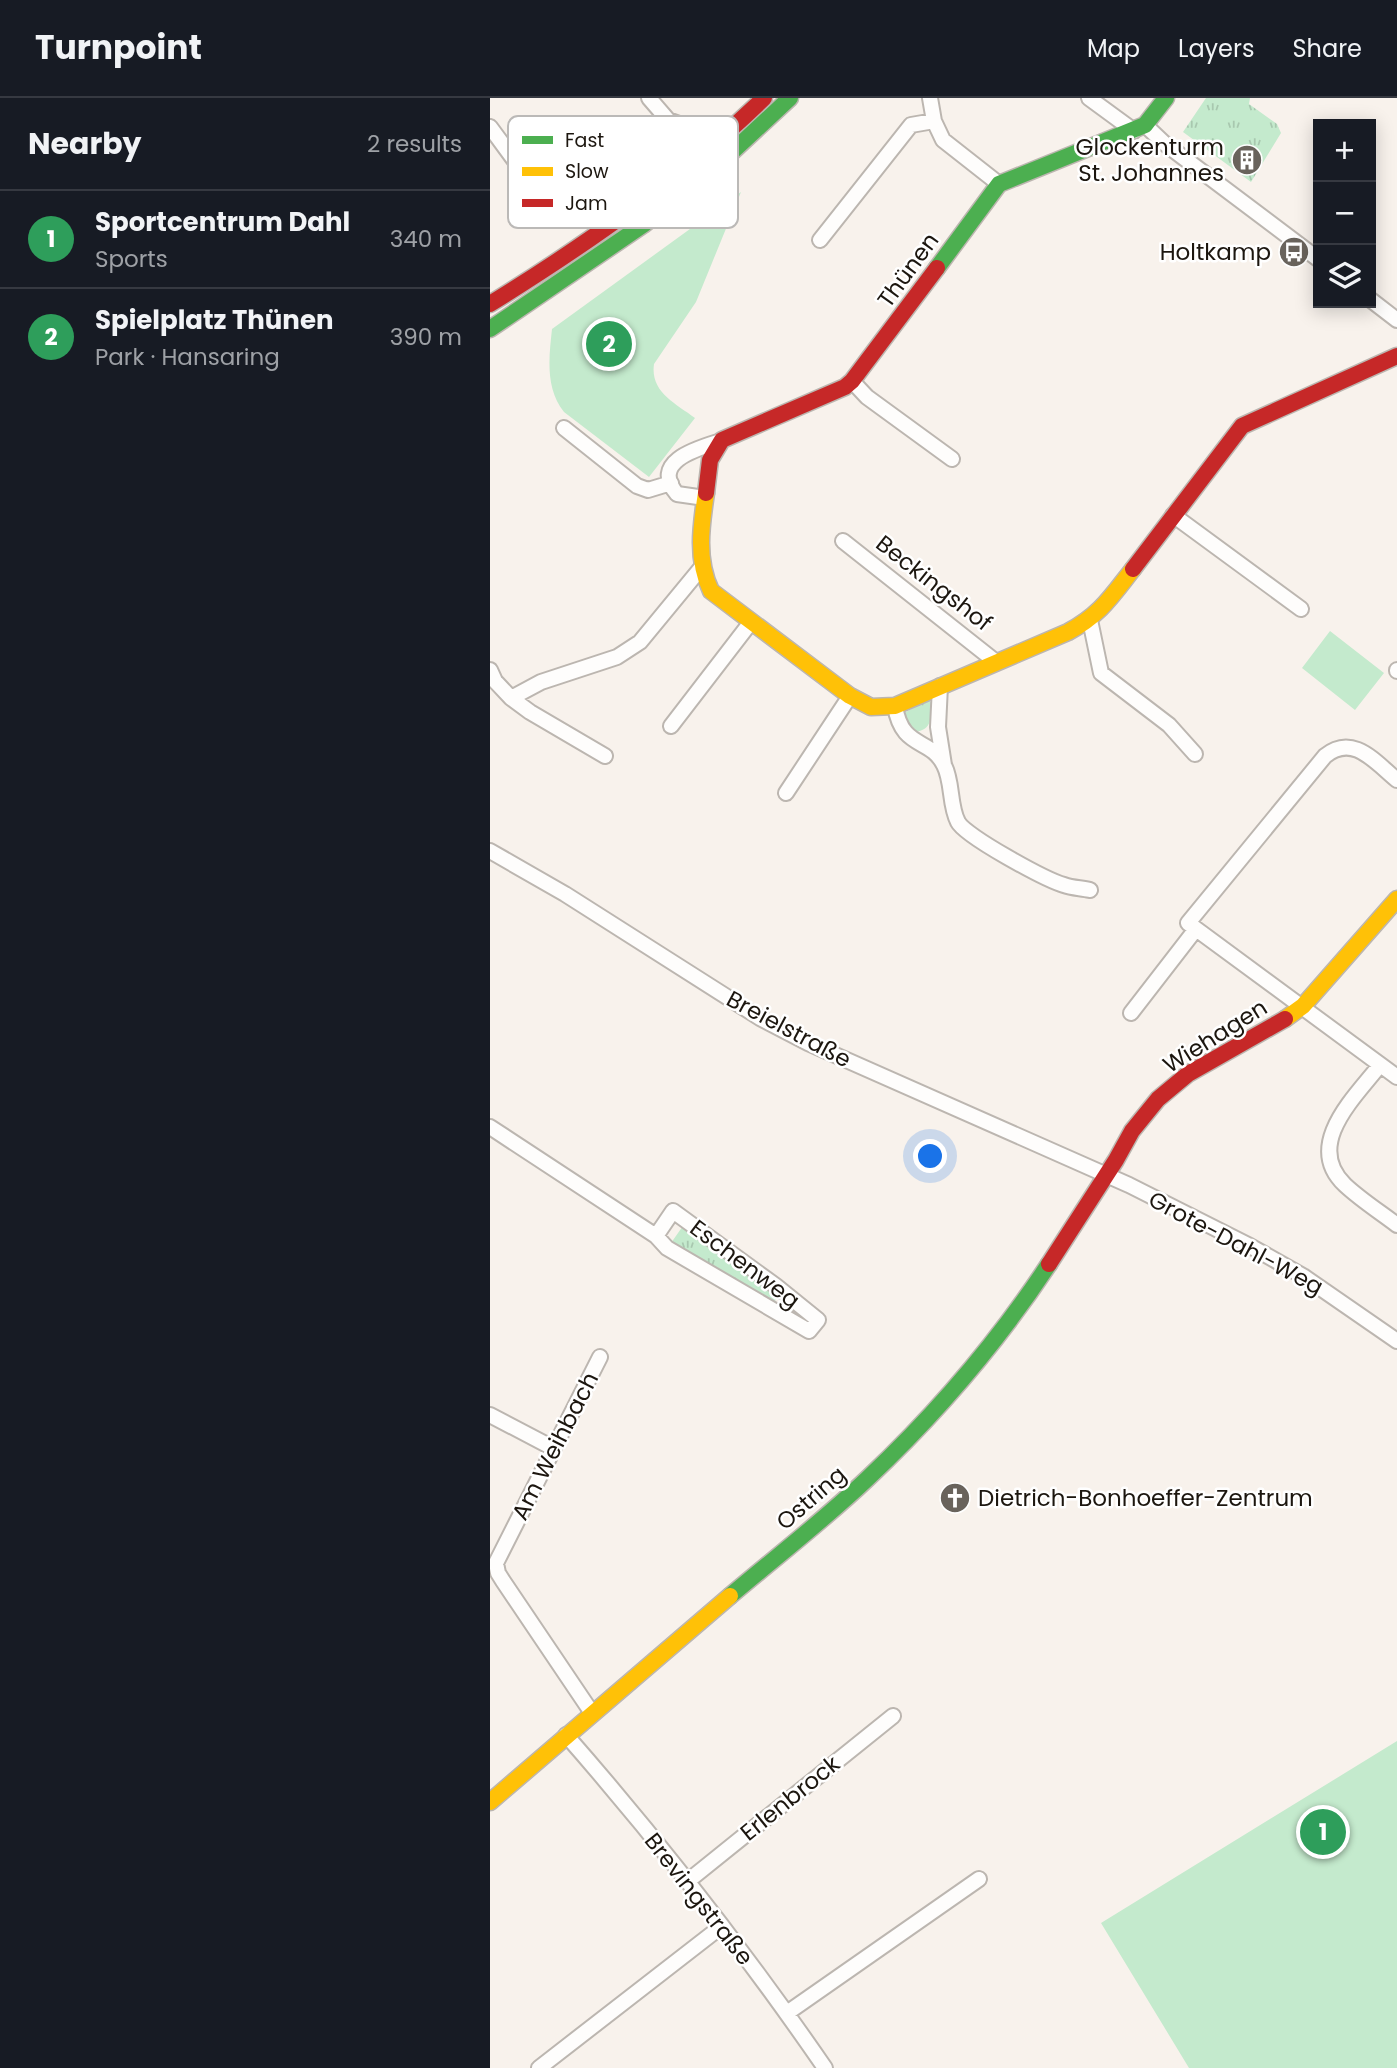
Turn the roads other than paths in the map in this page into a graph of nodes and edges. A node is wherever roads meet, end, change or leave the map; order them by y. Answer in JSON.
{"nodes":[{"id":1,"x":649,"y":98,"type":"edge"},
{"id":2,"x":764,"y":98,"type":"edge"},
{"id":3,"x":790,"y":98,"type":"edge"},
{"id":4,"x":930,"y":98,"type":"edge"},
{"id":5,"x":1090,"y":98,"type":"edge"},
{"id":6,"x":1166,"y":98,"type":"edge"},
{"id":7,"x":665,"y":116,"type":"edge"},
{"id":8,"x":934,"y":121,"type":"junction"},
{"id":9,"x":738,"y":122,"type":"edge"},
{"id":10,"x":490,"y":127,"type":"edge"},
{"id":11,"x":1140,"y":128,"type":"junction"},
{"id":12,"x":495,"y":143,"type":"edge"},
{"id":13,"x":738,"y":146,"type":"edge"},
{"id":14,"x":508,"y":159,"type":"edge"},
{"id":15,"x":999,"y":184,"type":"junction"},
{"id":16,"x":607,"y":228,"type":"edge"},
{"id":17,"x":639,"y":228,"type":"edge"},
{"id":18,"x":820,"y":240,"type":"dead end"},
{"id":19,"x":1313,"y":255,"type":"edge"},
{"id":20,"x":490,"y":304,"type":"edge"},
{"id":21,"x":1376,"y":304,"type":"edge"},
{"id":22,"x":1397,"y":320,"type":"edge"},
{"id":23,"x":490,"y":330,"type":"edge"},
{"id":24,"x":1397,"y":356,"type":"edge"},
{"id":25,"x":852,"y":382,"type":"junction"},
{"id":26,"x":564,"y":428,"type":"dead end"},
{"id":27,"x":722,"y":440,"type":"junction"},
{"id":28,"x":952,"y":459,"type":"dead end"},
{"id":29,"x":671,"y":484,"type":"junction"},
{"id":30,"x":705,"y":498,"type":"junction"},
{"id":31,"x":1173,"y":515,"type":"junction"},
{"id":32,"x":843,"y":541,"type":"dead end"},
{"id":33,"x":701,"y":568,"type":"junction"},
{"id":34,"x":1301,"y":609,"type":"dead end"},
{"id":35,"x":1090,"y":620,"type":"junction"},
{"id":36,"x":751,"y":622,"type":"junction"},
{"id":37,"x":996,"y":662,"type":"junction"},
{"id":38,"x":490,"y":670,"type":"edge"},
{"id":39,"x":940,"y":686,"type":"junction"},
{"id":40,"x":850,"y":696,"type":"junction"},
{"id":41,"x":510,"y":698,"type":"junction"},
{"id":42,"x":895,"y":706,"type":"junction"},
{"id":43,"x":671,"y":726,"type":"dead end"},
{"id":44,"x":1195,"y":754,"type":"dead end"},
{"id":45,"x":605,"y":756,"type":"dead end"},
{"id":46,"x":944,"y":765,"type":"junction"},
{"id":47,"x":1397,"y":779,"type":"edge"},
{"id":48,"x":786,"y":793,"type":"dead end"},
{"id":49,"x":490,"y":851,"type":"edge"},
{"id":50,"x":1090,"y":890,"type":"dead end"},
{"id":51,"x":1397,"y":899,"type":"edge"},
{"id":52,"x":1196,"y":929,"type":"junction"},
{"id":53,"x":1303,"y":1006,"type":"junction"},
{"id":54,"x":1131,"y":1013,"type":"dead end"},
{"id":55,"x":1380,"y":1065,"type":"junction"},
{"id":56,"x":1397,"y":1077,"type":"edge"},
{"id":57,"x":490,"y":1127,"type":"edge"},
{"id":58,"x":1106,"y":1175,"type":"junction"},
{"id":59,"x":1397,"y":1224,"type":"edge"},
{"id":60,"x":656,"y":1236,"type":"junction"},
{"id":61,"x":1397,"y":1341,"type":"edge"},
{"id":62,"x":600,"y":1357,"type":"dead end"},
{"id":63,"x":490,"y":1415,"type":"edge"},
{"id":64,"x":553,"y":1448,"type":"junction"},
{"id":65,"x":592,"y":1713,"type":"junction"},
{"id":66,"x":893,"y":1716,"type":"dead end"},
{"id":67,"x":566,"y":1735,"type":"junction"},
{"id":68,"x":490,"y":1802,"type":"edge"},
{"id":69,"x":979,"y":1879,"type":"dead end"},
{"id":70,"x":688,"y":1881,"type":"junction"},
{"id":71,"x":722,"y":1926,"type":"junction"},
{"id":72,"x":787,"y":2014,"type":"junction"},
{"id":73,"x":539,"y":2068,"type":"edge"},
{"id":74,"x":825,"y":2068,"type":"edge"}],
"edges":[{"from":1,"to":7,"type":"street"},
{"from":2,"to":9,"type":"street"},
{"from":3,"to":13,"type":"street"},
{"from":4,"to":8,"type":"street"},
{"from":5,"to":11,"type":"street"},
{"from":6,"to":11,"type":"street"},
{"from":8,"to":15,"type":"street"},
{"from":8,"to":18,"type":"street"},
{"from":10,"to":12,"type":"street"},
{"from":11,"to":15,"type":"street"},
{"from":11,"to":19,"type":"street"},
{"from":12,"to":14,"type":"street"},
{"from":15,"to":25,"type":"street","name":"Thünen"},
{"from":16,"to":20,"type":"street"},
{"from":17,"to":23,"type":"street"},
{"from":21,"to":22,"type":"street"},
{"from":24,"to":31,"type":"street","name":"Beckingshof"},
{"from":25,"to":27,"type":"street","name":"Thünen"},
{"from":25,"to":28,"type":"street"},
{"from":26,"to":29,"type":"street"},
{"from":27,"to":29,"type":"street","name":"Thünen"},
{"from":27,"to":30,"type":"street"},
{"from":29,"to":30,"type":"street"},
{"from":30,"to":33,"type":"street"},
{"from":31,"to":34,"type":"street"},
{"from":31,"to":35,"type":"street","name":"Beckingshof"},
{"from":32,"to":37,"type":"street","name":"Beckingshof"},
{"from":33,"to":36,"type":"street"},
{"from":33,"to":41,"type":"street"},
{"from":35,"to":37,"type":"street","name":"Beckingshof"},
{"from":35,"to":44,"type":"street"},
{"from":36,"to":40,"type":"street"},
{"from":36,"to":43,"type":"street"},
{"from":37,"to":39,"type":"street","name":"Beckingshof"},
{"from":38,"to":41,"type":"street"},
{"from":39,"to":42,"type":"street","name":"Beckingshof"},
{"from":39,"to":46,"type":"street"},
{"from":40,"to":42,"type":"street"},
{"from":40,"to":48,"type":"street"},
{"from":41,"to":45,"type":"street"},
{"from":42,"to":46,"type":"street"},
{"from":46,"to":50,"type":"street"},
{"from":47,"to":52,"type":"street"},
{"from":49,"to":58,"type":"street","name":"Breielstraße"},
{"from":51,"to":53,"type":"street","name":"Wiehagen"},
{"from":52,"to":53,"type":"street"},
{"from":52,"to":54,"type":"street"},
{"from":53,"to":55,"type":"street","name":"Wiehagen"},
{"from":53,"to":58,"type":"street","name":"Wiehagen"},
{"from":55,"to":56,"type":"street","name":"Wiehagen"},
{"from":55,"to":59,"type":"street"},
{"from":57,"to":60,"type":"street","name":"Eschenweg"},
{"from":58,"to":61,"type":"street","name":"Grote-Dahl-Weg"},
{"from":58,"to":65,"type":"street","name":"Ostring"},
{"from":60,"to":60,"type":"street","name":"Eschenweg"},
{"from":62,"to":64,"type":"street","name":"Am Weihbach"},
{"from":63,"to":64,"type":"street"},
{"from":64,"to":65,"type":"street","name":"Am Weihbach"},
{"from":65,"to":67,"type":"street","name":"Ostring"},
{"from":66,"to":70,"type":"street","name":"Erlenbrock"},
{"from":67,"to":68,"type":"street","name":"Ostring"},
{"from":67,"to":70,"type":"street","name":"Brevingstraße"},
{"from":69,"to":72,"type":"street"},
{"from":70,"to":71,"type":"street","name":"Brevingstraße"},
{"from":71,"to":72,"type":"street","name":"Brevingstraße"},
{"from":71,"to":73,"type":"street"},
{"from":72,"to":74,"type":"street","name":"Brevingstraße"}]}
